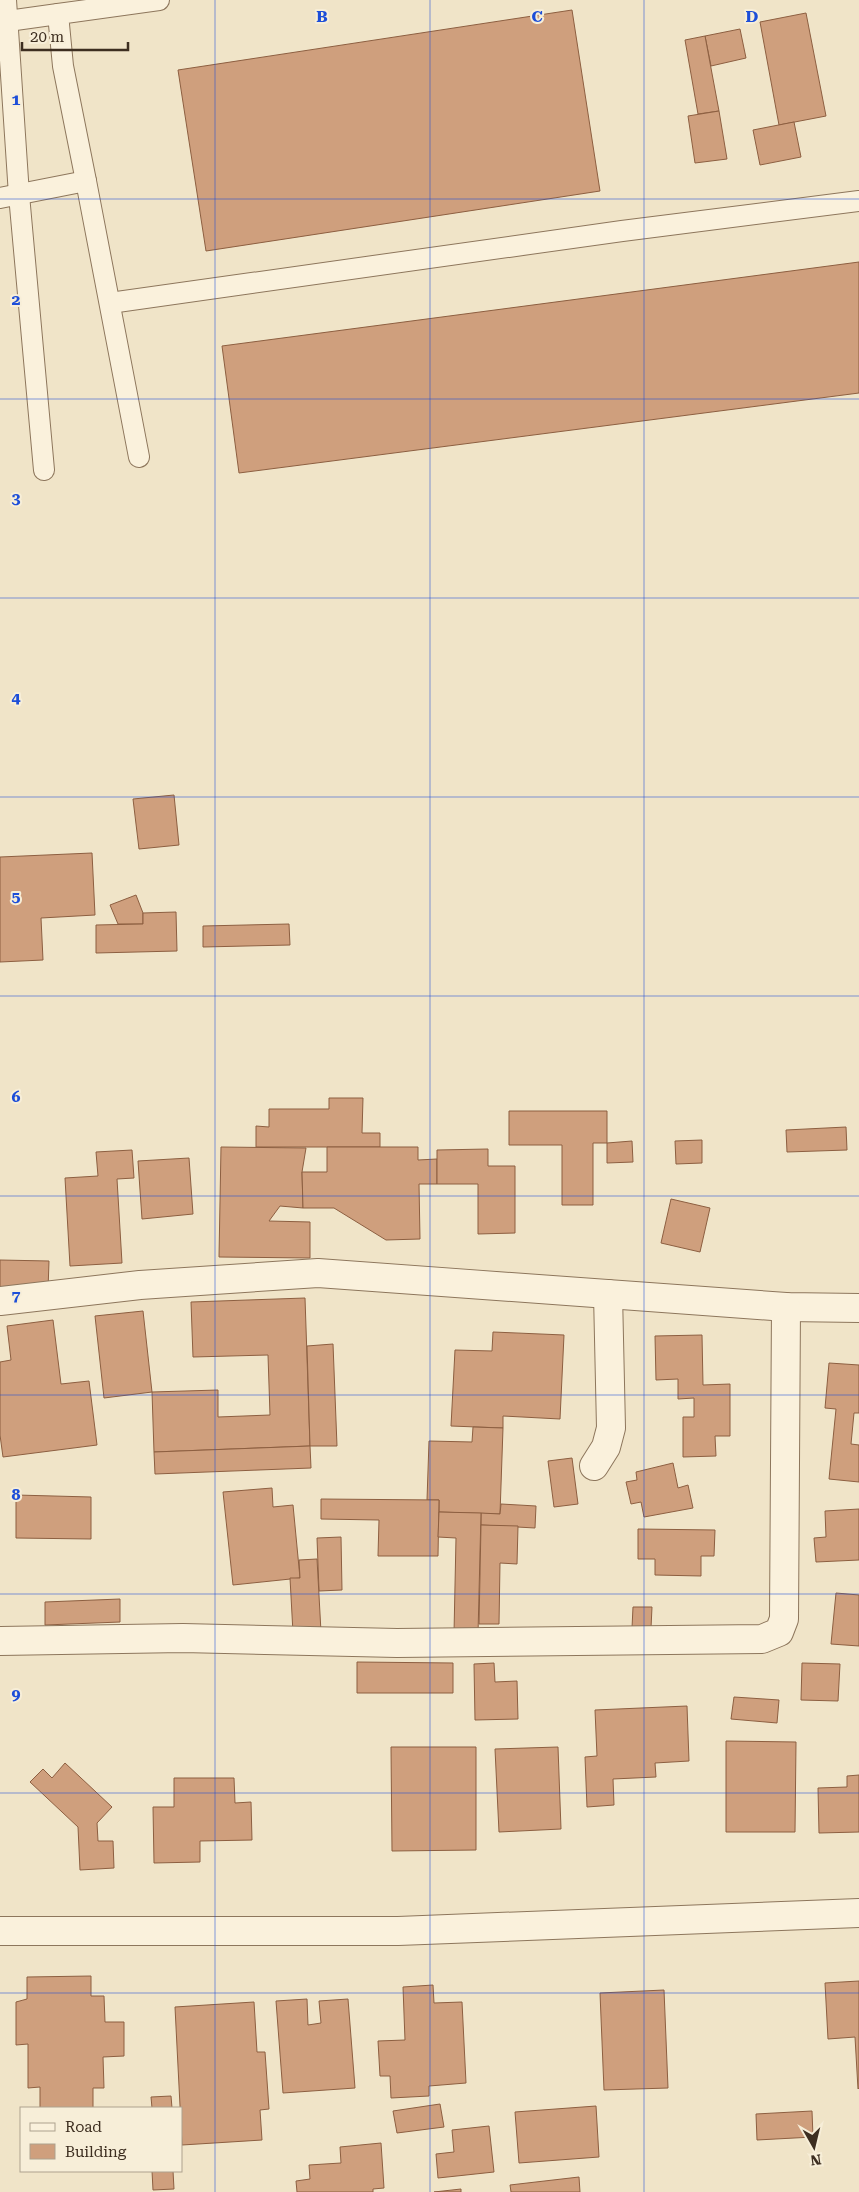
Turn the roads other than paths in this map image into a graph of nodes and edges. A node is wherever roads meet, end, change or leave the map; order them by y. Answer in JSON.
{"nodes":[{"id":1,"x":6,"y":0,"type":"edge"},
{"id":2,"x":159,"y":0,"type":"edge"},
{"id":3,"x":58,"y":14,"type":"junction"},
{"id":4,"x":8,"y":21,"type":"junction"},
{"id":5,"x":86,"y":181,"type":"junction"},
{"id":6,"x":10,"y":197,"type":"edge"},
{"id":7,"x":859,"y":201,"type":"edge"},
{"id":8,"x":110,"y":303,"type":"junction"},
{"id":9,"x":139,"y":457,"type":"dead end"},
{"id":10,"x":44,"y":470,"type":"dead end"},
{"id":11,"x":608,"y":1294,"type":"junction"},
{"id":12,"x":0,"y":1301,"type":"edge"},
{"id":13,"x":786,"y":1308,"type":"junction"},
{"id":14,"x":859,"y":1308,"type":"edge"},
{"id":15,"x":594,"y":1466,"type":"dead end"},
{"id":16,"x":0,"y":1641,"type":"edge"},
{"id":17,"x":859,"y":1913,"type":"edge"},
{"id":18,"x":0,"y":1931,"type":"edge"}],
"edges":[{"from":1,"to":4,"type":"lane"},
{"from":2,"to":3,"type":"lane"},
{"from":3,"to":4,"type":"lane"},
{"from":3,"to":5,"type":"lane"},
{"from":4,"to":6,"type":"lane"},
{"from":5,"to":6,"type":"lane"},
{"from":5,"to":8,"type":"lane"},
{"from":6,"to":10,"type":"lane"},
{"from":7,"to":8,"type":"lane"},
{"from":8,"to":9,"type":"lane"},
{"from":11,"to":12,"type":"street"},
{"from":11,"to":13,"type":"street"},
{"from":11,"to":15,"type":"street"},
{"from":13,"to":14,"type":"street"},
{"from":13,"to":16,"type":"street"},
{"from":17,"to":18,"type":"street"}]}
